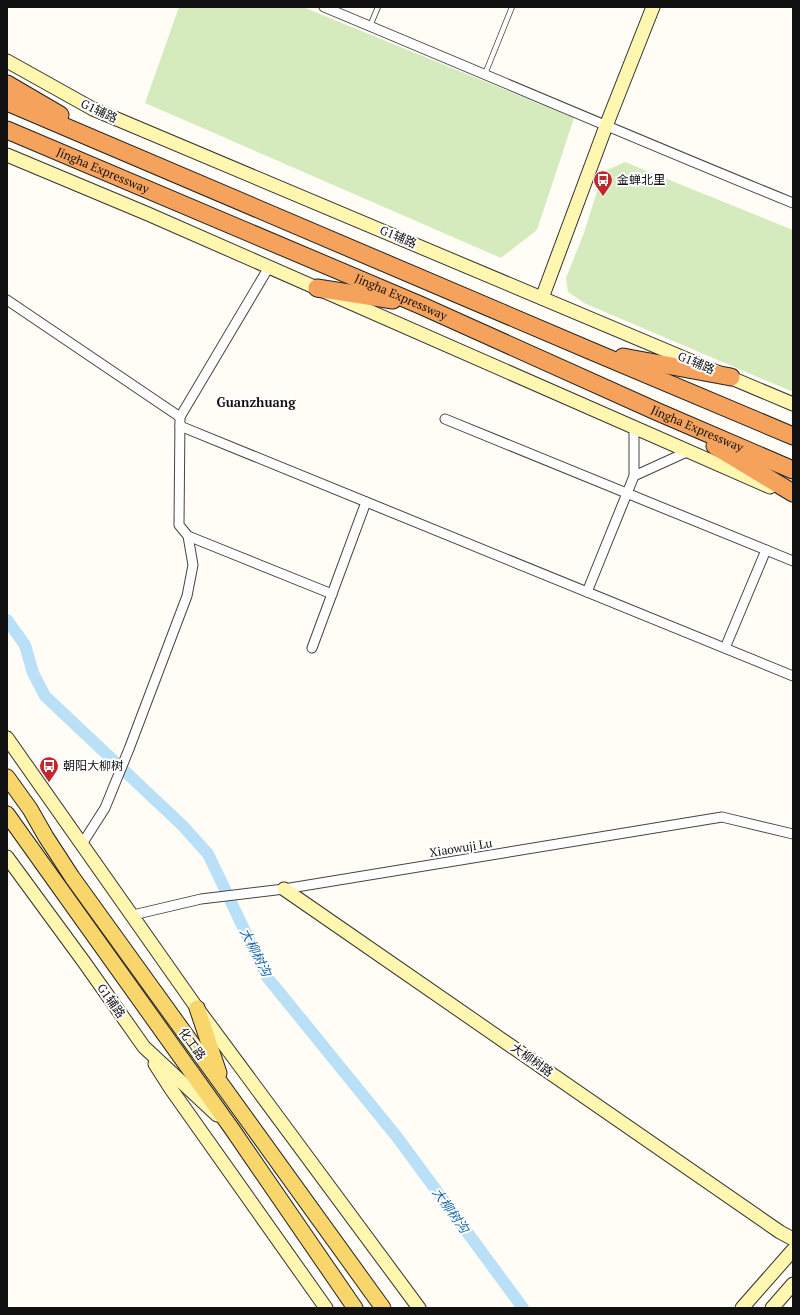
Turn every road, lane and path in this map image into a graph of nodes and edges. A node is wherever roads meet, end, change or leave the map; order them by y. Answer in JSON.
{"nodes":[{"id":1,"x":324,"y":7,"type":"edge"},
{"id":2,"x":378,"y":7,"type":"edge"},
{"id":3,"x":512,"y":7,"type":"edge"},
{"id":4,"x":653,"y":7,"type":"edge"},
{"id":5,"x":370,"y":26,"type":"junction"},
{"id":6,"x":7,"y":61,"type":"edge"},
{"id":7,"x":485,"y":74,"type":"junction"},
{"id":8,"x":7,"y":84,"type":"edge"},
{"id":9,"x":7,"y":102,"type":"edge"},
{"id":10,"x":606,"y":126,"type":"junction"},
{"id":11,"x":7,"y":130,"type":"edge"},
{"id":12,"x":122,"y":151,"type":"junction"},
{"id":13,"x":7,"y":154,"type":"edge"},
{"id":14,"x":793,"y":203,"type":"edge"},
{"id":15,"x":269,"y":267,"type":"junction"},
{"id":16,"x":317,"y":288,"type":"junction"},
{"id":17,"x":542,"y":298,"type":"junction"},
{"id":18,"x":7,"y":300,"type":"edge"},
{"id":19,"x":420,"y":305,"type":"junction"},
{"id":20,"x":589,"y":350,"type":"junction"},
{"id":21,"x":731,"y":377,"type":"junction"},
{"id":22,"x":793,"y":404,"type":"edge"},
{"id":23,"x":658,"y":412,"type":"junction"},
{"id":24,"x":445,"y":419,"type":"dead end"},
{"id":25,"x":180,"y":422,"type":"junction"},
{"id":26,"x":634,"y":427,"type":"junction"},
{"id":27,"x":793,"y":436,"type":"edge"},
{"id":28,"x":689,"y":451,"type":"junction"},
{"id":29,"x":793,"y":470,"type":"edge"},
{"id":30,"x":634,"y":476,"type":"junction"},
{"id":31,"x":793,"y":493,"type":"edge"},
{"id":32,"x":628,"y":494,"type":"junction"},
{"id":33,"x":793,"y":497,"type":"edge"},
{"id":34,"x":366,"y":502,"type":"junction"},
{"id":35,"x":188,"y":536,"type":"junction"},
{"id":36,"x":766,"y":550,"type":"junction"},
{"id":37,"x":793,"y":561,"type":"edge"},
{"id":38,"x":587,"y":592,"type":"junction"},
{"id":39,"x":332,"y":594,"type":"junction"},
{"id":40,"x":312,"y":648,"type":"dead end"},
{"id":41,"x":725,"y":648,"type":"junction"},
{"id":42,"x":793,"y":676,"type":"edge"},
{"id":43,"x":7,"y":738,"type":"edge"},
{"id":44,"x":7,"y":777,"type":"edge"},
{"id":45,"x":7,"y":814,"type":"edge"},
{"id":46,"x":793,"y":834,"type":"edge"},
{"id":47,"x":82,"y":844,"type":"junction"},
{"id":48,"x":7,"y":857,"type":"edge"},
{"id":49,"x":284,"y":889,"type":"junction"},
{"id":50,"x":133,"y":915,"type":"junction"},
{"id":51,"x":197,"y":1008,"type":"junction"},
{"id":52,"x":144,"y":1047,"type":"junction"},
{"id":53,"x":224,"y":1088,"type":"junction"},
{"id":54,"x":232,"y":1129,"type":"junction"},
{"id":55,"x":793,"y":1248,"type":"edge"},
{"id":56,"x":793,"y":1284,"type":"edge"},
{"id":57,"x":326,"y":1308,"type":"edge"},
{"id":58,"x":355,"y":1308,"type":"edge"},
{"id":59,"x":382,"y":1308,"type":"edge"},
{"id":60,"x":419,"y":1308,"type":"edge"},
{"id":61,"x":742,"y":1308,"type":"edge"},
{"id":62,"x":772,"y":1308,"type":"edge"}],
"edges":[{"from":1,"to":5,"type":"street"},
{"from":2,"to":5,"type":"lane"},
{"from":3,"to":7,"type":"lane"},
{"from":4,"to":10,"type":"street"},
{"from":5,"to":7,"type":"street"},
{"from":6,"to":17,"type":"street","name":"G1辅路"},
{"from":7,"to":10,"type":"street"},
{"from":8,"to":12,"type":"highway"},
{"from":9,"to":12,"type":"highway","name":"Jingha Expressway"},
{"from":10,"to":14,"type":"street"},
{"from":10,"to":17,"type":"street"},
{"from":11,"to":19,"type":"highway","name":"Jingha Expressway"},
{"from":12,"to":20,"type":"highway","name":"Jingha Expressway"},
{"from":13,"to":15,"type":"street"},
{"from":15,"to":16,"type":"street"},
{"from":15,"to":25,"type":"street"},
{"from":16,"to":19,"type":"highway"},
{"from":16,"to":26,"type":"street"},
{"from":17,"to":21,"type":"street","name":"G1辅路"},
{"from":18,"to":25,"type":"street"},
{"from":19,"to":23,"type":"highway","name":"Jingha Expressway"},
{"from":20,"to":21,"type":"highway"},
{"from":20,"to":27,"type":"highway","name":"Jingha Expressway"},
{"from":21,"to":22,"type":"street","name":"G1辅路"},
{"from":23,"to":29,"type":"highway","name":"Jingha Expressway"},
{"from":23,"to":31,"type":"highway"},
{"from":24,"to":32,"type":"street"},
{"from":25,"to":34,"type":"street"},
{"from":25,"to":35,"type":"street"},
{"from":26,"to":28,"type":"street"},
{"from":26,"to":30,"type":"street"},
{"from":28,"to":30,"type":"street"},
{"from":28,"to":33,"type":"street"},
{"from":30,"to":32,"type":"street"},
{"from":32,"to":36,"type":"street"},
{"from":32,"to":38,"type":"street"},
{"from":34,"to":38,"type":"street"},
{"from":34,"to":39,"type":"street"},
{"from":35,"to":39,"type":"street"},
{"from":35,"to":47,"type":"street"},
{"from":36,"to":37,"type":"street"},
{"from":36,"to":41,"type":"street"},
{"from":38,"to":41,"type":"street"},
{"from":39,"to":40,"type":"street"},
{"from":41,"to":42,"type":"street"},
{"from":43,"to":47,"type":"street"},
{"from":44,"to":53,"type":"main road","name":"化工路"},
{"from":45,"to":54,"type":"main road","name":"化工路"},
{"from":46,"to":49,"type":"street","name":"Xiaowuji Lu"},
{"from":47,"to":50,"type":"street"},
{"from":48,"to":52,"type":"street","name":"G1辅路"},
{"from":49,"to":50,"type":"street","name":"Xiaowuji Lu"},
{"from":49,"to":55,"type":"street","name":"大柳树路"},
{"from":50,"to":51,"type":"street"},
{"from":51,"to":53,"type":"main road"},
{"from":51,"to":60,"type":"street"},
{"from":52,"to":54,"type":"street","name":"G1辅路"},
{"from":52,"to":57,"type":"street"},
{"from":53,"to":59,"type":"main road","name":"化工路"},
{"from":54,"to":58,"type":"main road","name":"化工路"},
{"from":55,"to":61,"type":"street"},
{"from":56,"to":62,"type":"street"}]}
